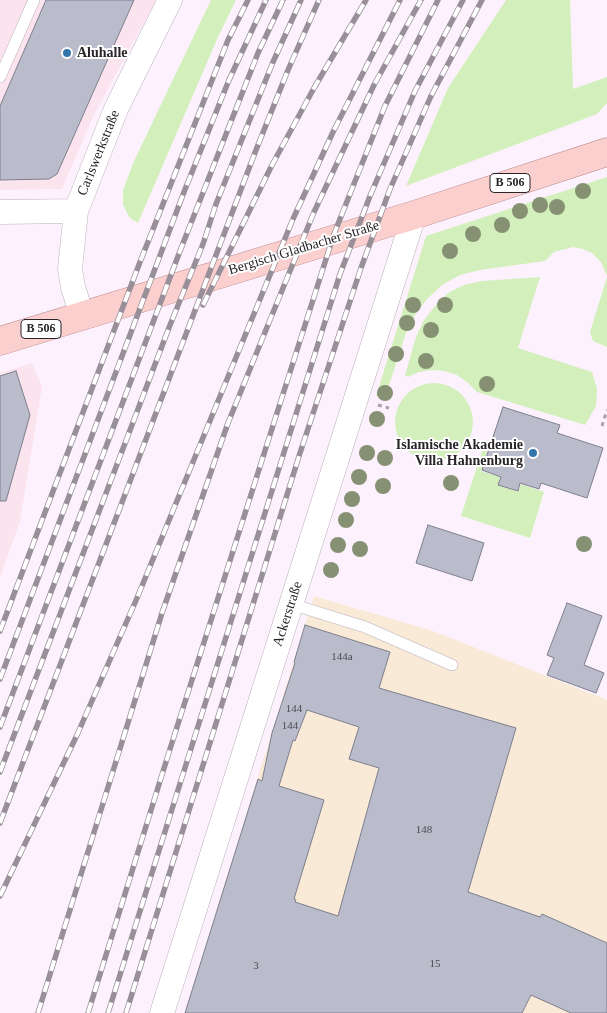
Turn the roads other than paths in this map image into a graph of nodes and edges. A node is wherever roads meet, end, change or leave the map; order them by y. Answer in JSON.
{"nodes":[{"id":1,"x":34,"y":0,"type":"edge"},
{"id":2,"x":170,"y":0,"type":"edge"},
{"id":3,"x":0,"y":77,"type":"edge"},
{"id":4,"x":607,"y":152,"type":"edge"},
{"id":5,"x":76,"y":211,"type":"junction"},
{"id":6,"x":0,"y":212,"type":"edge"},
{"id":7,"x":414,"y":215,"type":"junction"},
{"id":8,"x":82,"y":316,"type":"junction"},
{"id":9,"x":0,"y":341,"type":"edge"},
{"id":10,"x":291,"y":604,"type":"junction"},
{"id":11,"x":452,"y":665,"type":"dead end"},
{"id":12,"x":162,"y":1013,"type":"edge"}],
"edges":[{"from":1,"to":3,"type":"lane"},
{"from":2,"to":5,"type":"street","name":"Carlswerkstraße"},
{"from":4,"to":7,"type":"main road","name":"Bergisch Gladbacher Straße","number":"B 506"},
{"from":5,"to":6,"type":"street"},
{"from":5,"to":8,"type":"street","name":"Carlswerkstraße"},
{"from":7,"to":8,"type":"main road","name":"Bergisch Gladbacher Straße","number":"B 506"},
{"from":7,"to":10,"type":"street","name":"Ackerstraße"},
{"from":8,"to":9,"type":"main road","name":"Bergisch Gladbacher Straße","number":"B 506"},
{"from":10,"to":11,"type":"lane"},
{"from":10,"to":12,"type":"street","name":"Ackerstraße"}]}
